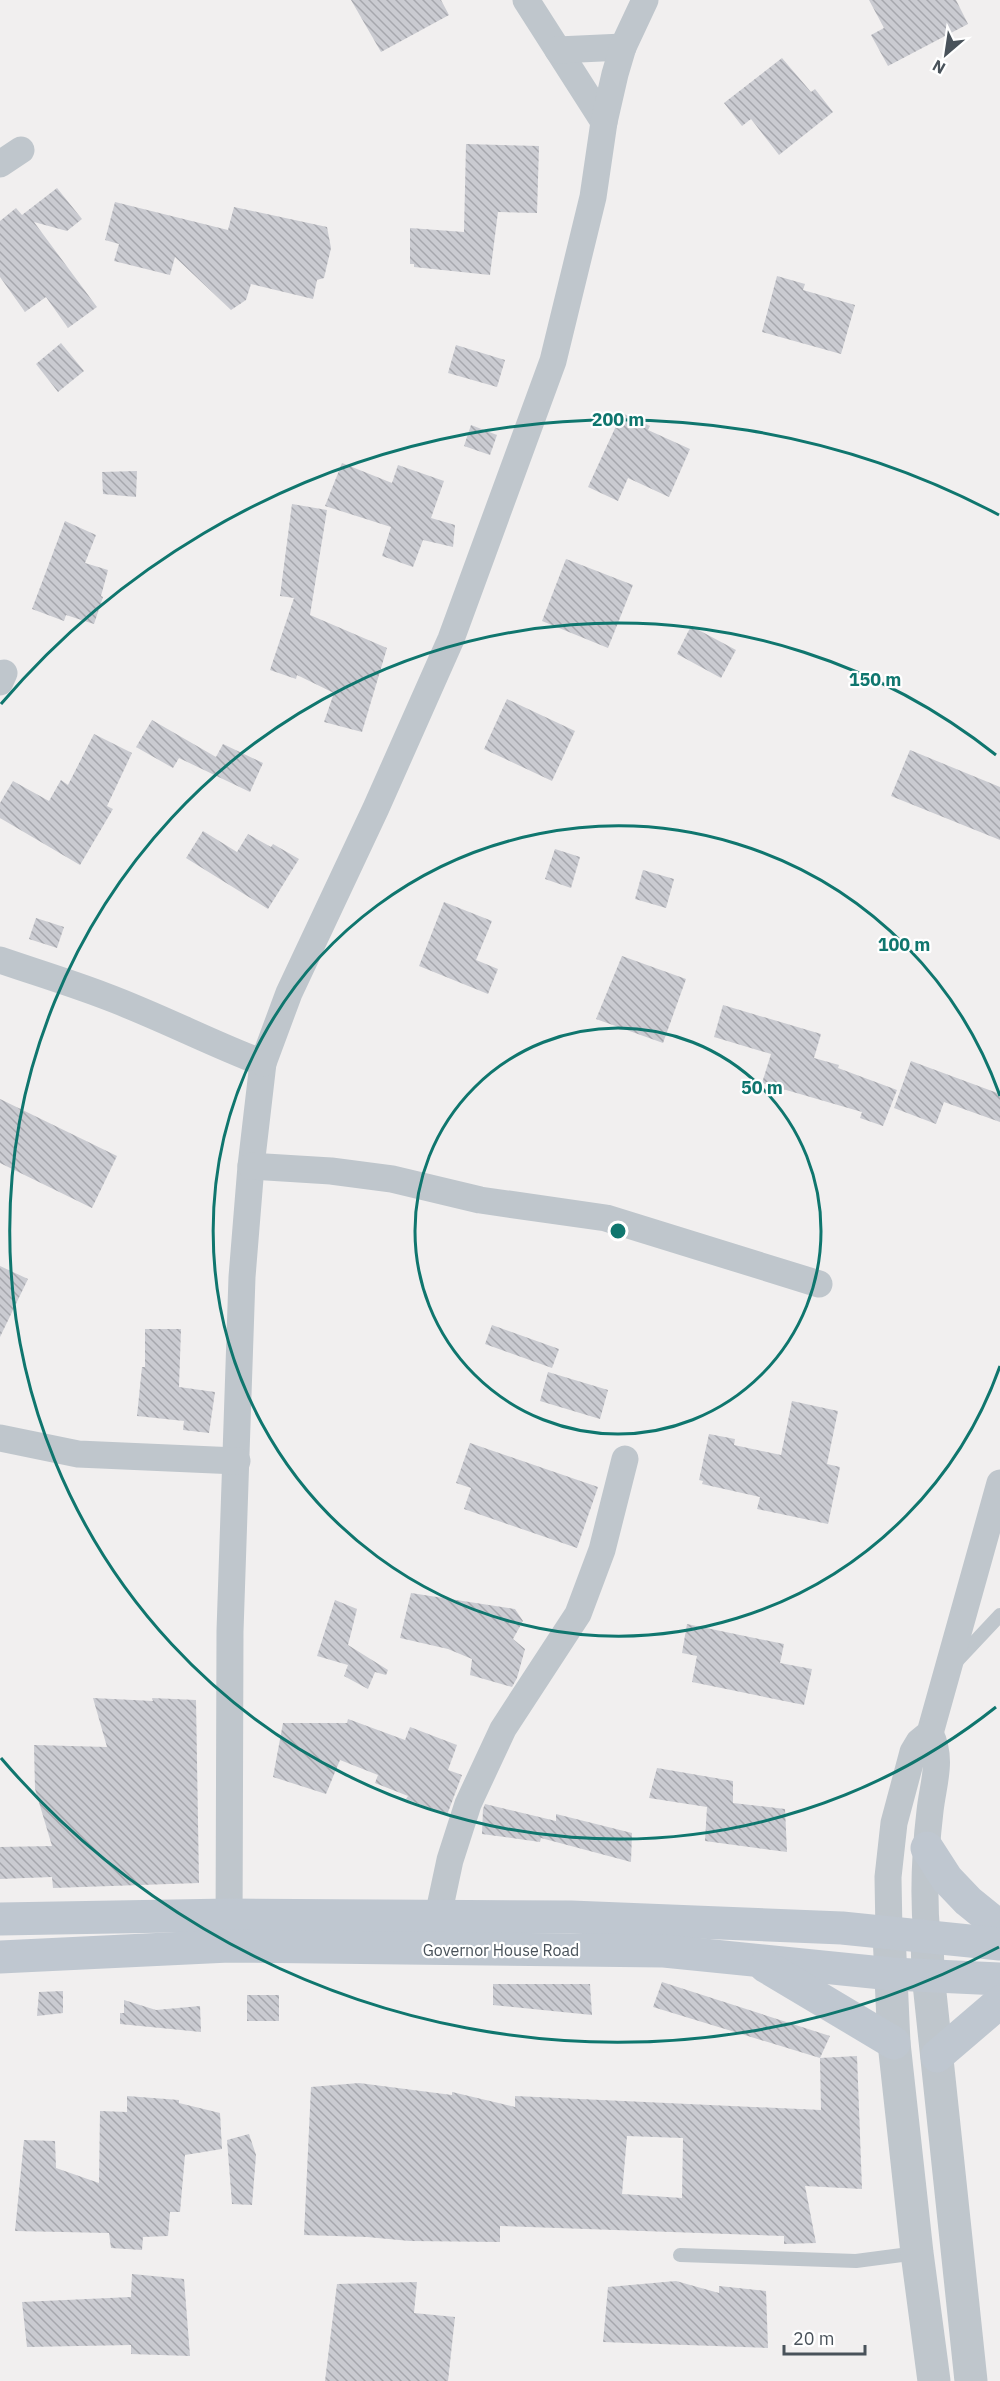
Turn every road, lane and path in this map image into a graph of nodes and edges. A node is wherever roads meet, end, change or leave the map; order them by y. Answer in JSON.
{"nodes":[{"id":1,"x":526,"y":0,"type":"edge"},
{"id":2,"x":645,"y":0,"type":"edge"},
{"id":3,"x":623,"y":47,"type":"junction"},
{"id":4,"x":558,"y":50,"type":"junction"},
{"id":5,"x":604,"y":122,"type":"junction"},
{"id":6,"x":0,"y":960,"type":"edge"},
{"id":7,"x":263,"y":1064,"type":"junction"},
{"id":8,"x":251,"y":1166,"type":"junction"},
{"id":9,"x":819,"y":1284,"type":"dead end"},
{"id":10,"x":0,"y":1438,"type":"edge"},
{"id":11,"x":625,"y":1459,"type":"dead end"},
{"id":12,"x":237,"y":1461,"type":"junction"},
{"id":13,"x":1000,"y":1483,"type":"edge"},
{"id":14,"x":1000,"y":1615,"type":"edge"},
{"id":15,"x":945,"y":1673,"type":"junction"},
{"id":16,"x":930,"y":1733,"type":"junction"},
{"id":17,"x":927,"y":1848,"type":"junction"},
{"id":18,"x":438,"y":1916,"type":"junction"},
{"id":19,"x":0,"y":1919,"type":"edge"},
{"id":20,"x":1000,"y":1927,"type":"edge"},
{"id":21,"x":229,"y":1931,"type":"junction"},
{"id":22,"x":889,"y":1934,"type":"junction"},
{"id":23,"x":927,"y":1937,"type":"junction"},
{"id":24,"x":1000,"y":1944,"type":"edge"},
{"id":25,"x":0,"y":1957,"type":"edge"},
{"id":26,"x":756,"y":1961,"type":"junction"},
{"id":27,"x":892,"y":1974,"type":"junction"},
{"id":28,"x":928,"y":1974,"type":"junction"},
{"id":29,"x":1000,"y":1978,"type":"edge"},
{"id":30,"x":1000,"y":2002,"type":"edge"},
{"id":31,"x":894,"y":2043,"type":"junction"},
{"id":32,"x":937,"y":2056,"type":"junction"},
{"id":33,"x":917,"y":2253,"type":"junction"},
{"id":34,"x":680,"y":2255,"type":"dead end"},
{"id":35,"x":934,"y":2381,"type":"edge"},
{"id":36,"x":971,"y":2381,"type":"edge"}],
"edges":[{"from":1,"to":4,"type":"street"},
{"from":2,"to":3,"type":"street"},
{"from":3,"to":4,"type":"street"},
{"from":3,"to":5,"type":"street"},
{"from":4,"to":5,"type":"street"},
{"from":5,"to":7,"type":"street"},
{"from":6,"to":7,"type":"street"},
{"from":7,"to":8,"type":"street"},
{"from":8,"to":9,"type":"street"},
{"from":8,"to":12,"type":"street"},
{"from":10,"to":12,"type":"street"},
{"from":11,"to":18,"type":"street"},
{"from":12,"to":21,"type":"street"},
{"from":13,"to":15,"type":"street"},
{"from":14,"to":15,"type":"lane"},
{"from":15,"to":16,"type":"street"},
{"from":16,"to":17,"type":"street"},
{"from":16,"to":22,"type":"street"},
{"from":17,"to":20,"type":"main road"},
{"from":17,"to":23,"type":"street"},
{"from":18,"to":21,"type":"main road","name":"Governor House Road"},
{"from":18,"to":22,"type":"main road","name":"Governor House Road"},
{"from":19,"to":21,"type":"main road","name":"Governor House Road"},
{"from":21,"to":25,"type":"main road","name":"Governor House Road"},
{"from":21,"to":26,"type":"main road","name":"Governor House Road"},
{"from":22,"to":23,"type":"main road","name":"Governor House Road"},
{"from":22,"to":27,"type":"street"},
{"from":23,"to":24,"type":"main road","name":"Governor House Road"},
{"from":23,"to":28,"type":"street"},
{"from":26,"to":27,"type":"main road","name":"Governor House Road"},
{"from":26,"to":31,"type":"main road"},
{"from":27,"to":28,"type":"main road","name":"Governor House Road"},
{"from":27,"to":31,"type":"street"},
{"from":28,"to":29,"type":"main road","name":"Governor House Road"},
{"from":28,"to":32,"type":"street"},
{"from":30,"to":32,"type":"main road"},
{"from":31,"to":33,"type":"street"},
{"from":32,"to":36,"type":"street"},
{"from":33,"to":34,"type":"lane"},
{"from":33,"to":35,"type":"street"}]}
